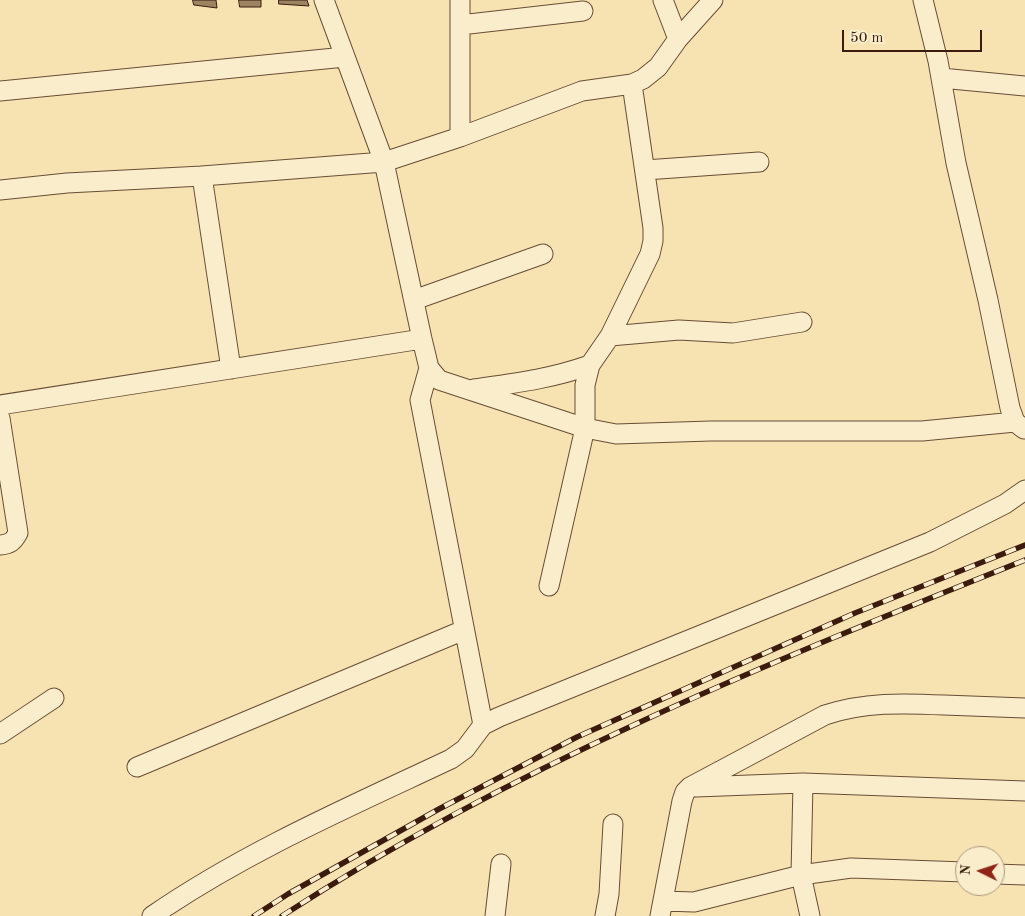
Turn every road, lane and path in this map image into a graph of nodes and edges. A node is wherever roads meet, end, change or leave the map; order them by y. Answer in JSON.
{"nodes":[{"id":1,"x":324,"y":0,"type":"edge"},
{"id":2,"x":460,"y":0,"type":"edge"},
{"id":3,"x":663,"y":0,"type":"edge"},
{"id":4,"x":712,"y":0,"type":"edge"},
{"id":5,"x":923,"y":0,"type":"edge"},
{"id":6,"x":584,"y":12,"type":"dead end"},
{"id":7,"x":460,"y":25,"type":"junction"},
{"id":8,"x":678,"y":39,"type":"junction"},
{"id":9,"x":346,"y":58,"type":"junction"},
{"id":10,"x":941,"y":78,"type":"junction"},
{"id":11,"x":632,"y":84,"type":"junction"},
{"id":12,"x":1025,"y":86,"type":"edge"},
{"id":13,"x":0,"y":91,"type":"edge"},
{"id":14,"x":460,"y":137,"type":"junction"},
{"id":15,"x":384,"y":162,"type":"junction"},
{"id":16,"x":759,"y":162,"type":"dead end"},
{"id":17,"x":645,"y":170,"type":"junction"},
{"id":18,"x":202,"y":176,"type":"junction"},
{"id":19,"x":0,"y":190,"type":"edge"},
{"id":20,"x":543,"y":254,"type":"dead end"},
{"id":21,"x":414,"y":300,"type":"junction"},
{"id":22,"x":802,"y":322,"type":"dead end"},
{"id":23,"x":610,"y":336,"type":"junction"},
{"id":24,"x":422,"y":339,"type":"junction"},
{"id":25,"x":590,"y":365,"type":"junction"},
{"id":26,"x":430,"y":368,"type":"junction"},
{"id":27,"x":231,"y":369,"type":"junction"},
{"id":28,"x":468,"y":390,"type":"junction"},
{"id":29,"x":0,"y":405,"type":"edge"},
{"id":30,"x":0,"y":418,"type":"edge"},
{"id":31,"x":1020,"y":426,"type":"edge"},
{"id":32,"x":585,"y":428,"type":"junction"},
{"id":33,"x":1025,"y":490,"type":"edge"},
{"id":34,"x":0,"y":545,"type":"edge"},
{"id":35,"x":550,"y":586,"type":"dead end"},
{"id":36,"x":464,"y":630,"type":"junction"},
{"id":37,"x":54,"y":698,"type":"dead end"},
{"id":38,"x":1025,"y":708,"type":"edge"},
{"id":39,"x":483,"y":725,"type":"junction"},
{"id":40,"x":0,"y":734,"type":"edge"},
{"id":41,"x":137,"y":767,"type":"dead end"},
{"id":42,"x":803,"y":783,"type":"junction"},
{"id":43,"x":690,"y":787,"type":"junction"},
{"id":44,"x":1025,"y":791,"type":"edge"},
{"id":45,"x":613,"y":824,"type":"dead end"},
{"id":46,"x":501,"y":864,"type":"dead end"},
{"id":47,"x":955,"y":872,"type":"edge"},
{"id":48,"x":1005,"y":874,"type":"edge"},
{"id":49,"x":801,"y":875,"type":"junction"},
{"id":50,"x":1025,"y":875,"type":"edge"},
{"id":51,"x":661,"y":908,"type":"edge"},
{"id":52,"x":152,"y":916,"type":"edge"},
{"id":53,"x":495,"y":916,"type":"edge"},
{"id":54,"x":605,"y":916,"type":"edge"},
{"id":55,"x":810,"y":916,"type":"edge"}],
"edges":[{"from":1,"to":9,"type":"street"},
{"from":2,"to":7,"type":"street"},
{"from":3,"to":8,"type":"street"},
{"from":4,"to":8,"type":"street"},
{"from":5,"to":10,"type":"street"},
{"from":6,"to":7,"type":"street"},
{"from":7,"to":14,"type":"street"},
{"from":8,"to":11,"type":"street"},
{"from":9,"to":13,"type":"street"},
{"from":9,"to":15,"type":"street"},
{"from":10,"to":12,"type":"street"},
{"from":10,"to":31,"type":"street"},
{"from":11,"to":14,"type":"street"},
{"from":11,"to":17,"type":"street"},
{"from":14,"to":15,"type":"street"},
{"from":15,"to":18,"type":"street"},
{"from":15,"to":21,"type":"street"},
{"from":16,"to":17,"type":"street"},
{"from":17,"to":23,"type":"street"},
{"from":18,"to":19,"type":"street"},
{"from":18,"to":27,"type":"street"},
{"from":20,"to":21,"type":"street"},
{"from":21,"to":24,"type":"street"},
{"from":22,"to":23,"type":"street"},
{"from":23,"to":25,"type":"street"},
{"from":24,"to":26,"type":"street"},
{"from":24,"to":27,"type":"street"},
{"from":25,"to":28,"type":"street"},
{"from":25,"to":32,"type":"street"},
{"from":26,"to":28,"type":"street"},
{"from":26,"to":36,"type":"street"},
{"from":27,"to":29,"type":"street"},
{"from":28,"to":32,"type":"street"},
{"from":30,"to":34,"type":"street"},
{"from":31,"to":32,"type":"street"},
{"from":32,"to":35,"type":"street"},
{"from":33,"to":39,"type":"street"},
{"from":36,"to":39,"type":"street"},
{"from":36,"to":41,"type":"street"},
{"from":37,"to":40,"type":"street"},
{"from":38,"to":43,"type":"street"},
{"from":39,"to":52,"type":"street"},
{"from":42,"to":43,"type":"street"},
{"from":42,"to":44,"type":"street"},
{"from":42,"to":49,"type":"street"},
{"from":43,"to":51,"type":"street"},
{"from":45,"to":54,"type":"street"},
{"from":46,"to":53,"type":"street"},
{"from":47,"to":49,"type":"street"},
{"from":48,"to":50,"type":"street"},
{"from":49,"to":51,"type":"street"},
{"from":49,"to":55,"type":"street"}]}
